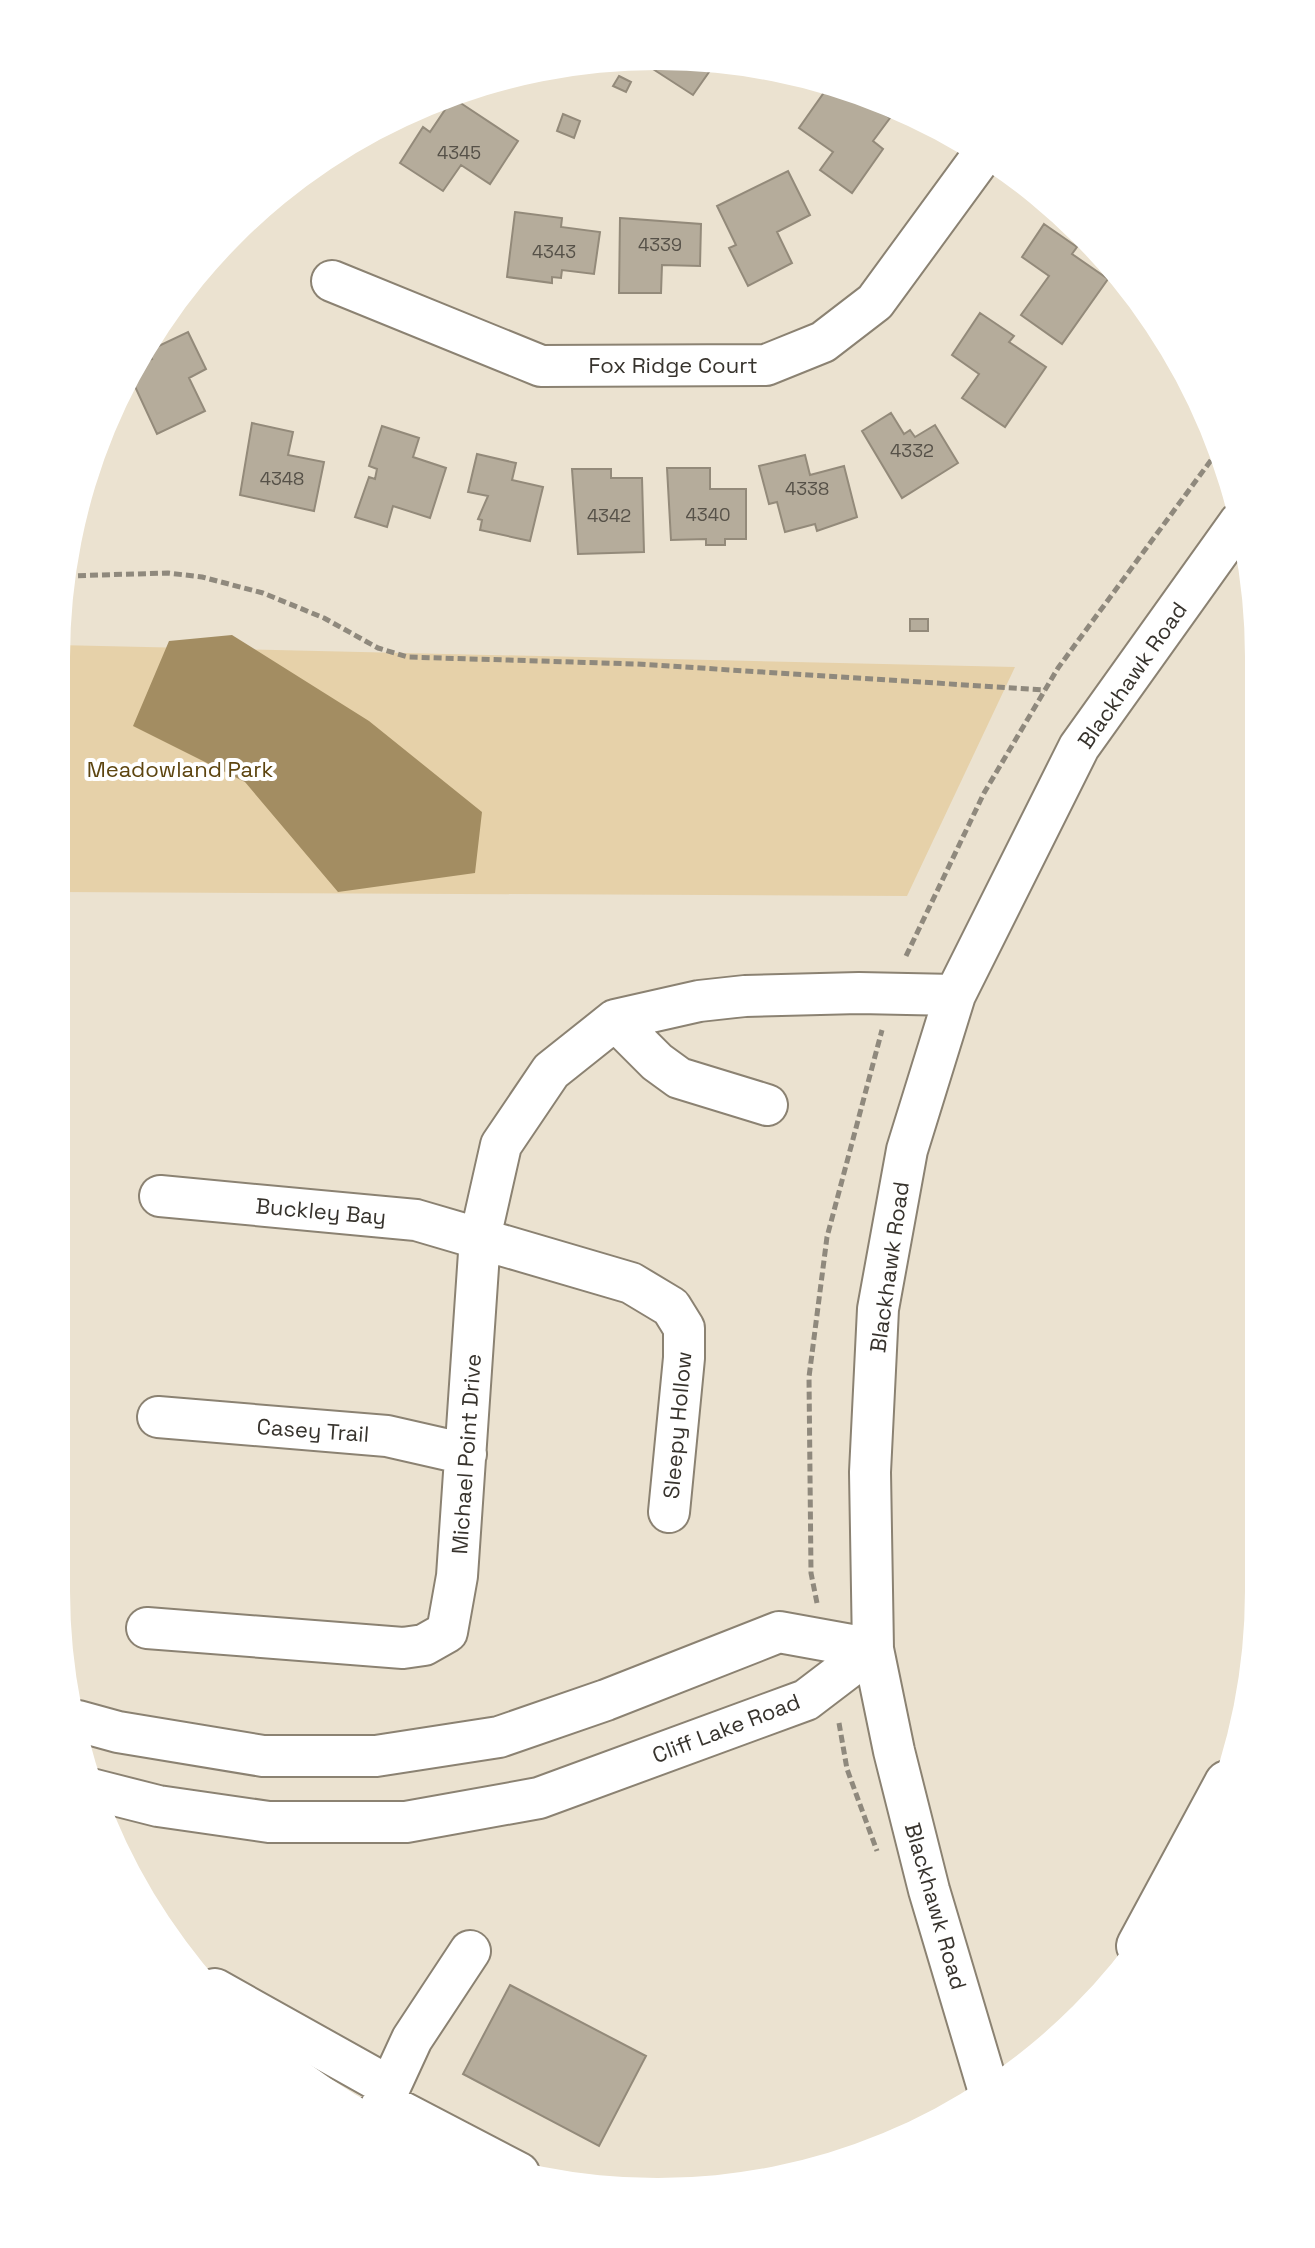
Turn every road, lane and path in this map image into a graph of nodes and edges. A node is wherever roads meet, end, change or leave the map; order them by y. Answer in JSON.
{"nodes":[{"id":1,"x":976,"y":164,"type":"edge"},
{"id":2,"x":332,"y":281,"type":"dead end"},
{"id":3,"x":1211,"y":461,"type":"edge"},
{"id":4,"x":1232,"y":533,"type":"edge"},
{"id":5,"x":76,"y":576,"type":"edge"},
{"id":6,"x":955,"y":995,"type":"junction"},
{"id":7,"x":615,"y":1020,"type":"junction"},
{"id":8,"x":767,"y":1105,"type":"dead end"},
{"id":9,"x":160,"y":1196,"type":"dead end"},
{"id":10,"x":480,"y":1238,"type":"junction"},
{"id":11,"x":158,"y":1417,"type":"dead end"},
{"id":12,"x":466,"y":1454,"type":"junction"},
{"id":13,"x":669,"y":1512,"type":"dead end"},
{"id":14,"x":811,"y":1573,"type":"dead end"},
{"id":15,"x":147,"y":1628,"type":"dead end"},
{"id":16,"x":825,"y":1641,"type":"junction"},
{"id":17,"x":873,"y":1649,"type":"junction"},
{"id":18,"x":831,"y":1681,"type":"junction"},
{"id":19,"x":85,"y":1723,"type":"edge"},
{"id":20,"x":106,"y":1793,"type":"edge"},
{"id":21,"x":878,"y":1855,"type":"dead end"},
{"id":22,"x":470,"y":1951,"type":"dead end"},
{"id":23,"x":246,"y":2010,"type":"edge"},
{"id":24,"x":985,"y":2078,"type":"edge"},
{"id":25,"x":383,"y":2101,"type":"edge"},
{"id":26,"x":471,"y":2148,"type":"edge"}],
"edges":[{"from":1,"to":2,"type":"street","name":"Fox Ridge Court"},
{"from":3,"to":5,"type":"path"},
{"from":4,"to":6,"type":"street","name":"Blackhawk Road"},
{"from":6,"to":7,"type":"street","name":"Michael Point Drive"},
{"from":6,"to":17,"type":"street","name":"Blackhawk Road"},
{"from":7,"to":8,"type":"street"},
{"from":7,"to":10,"type":"street","name":"Michael Point Drive"},
{"from":9,"to":10,"type":"street","name":"Buckley Bay"},
{"from":10,"to":12,"type":"street","name":"Michael Point Drive"},
{"from":10,"to":13,"type":"street","name":"Sleepy Hollow"},
{"from":11,"to":12,"type":"street","name":"Casey Trail"},
{"from":12,"to":15,"type":"street","name":"Michael Point Drive"},
{"from":14,"to":16,"type":"path"},
{"from":16,"to":17,"type":"street"},
{"from":16,"to":19,"type":"street"},
{"from":17,"to":18,"type":"street","name":"Cliff Lake Road"},
{"from":17,"to":24,"type":"street","name":"Blackhawk Road"},
{"from":18,"to":20,"type":"street","name":"Cliff Lake Road"},
{"from":18,"to":21,"type":"path"},
{"from":22,"to":25,"type":"street"},
{"from":23,"to":25,"type":"street"},
{"from":25,"to":26,"type":"street"}]}
